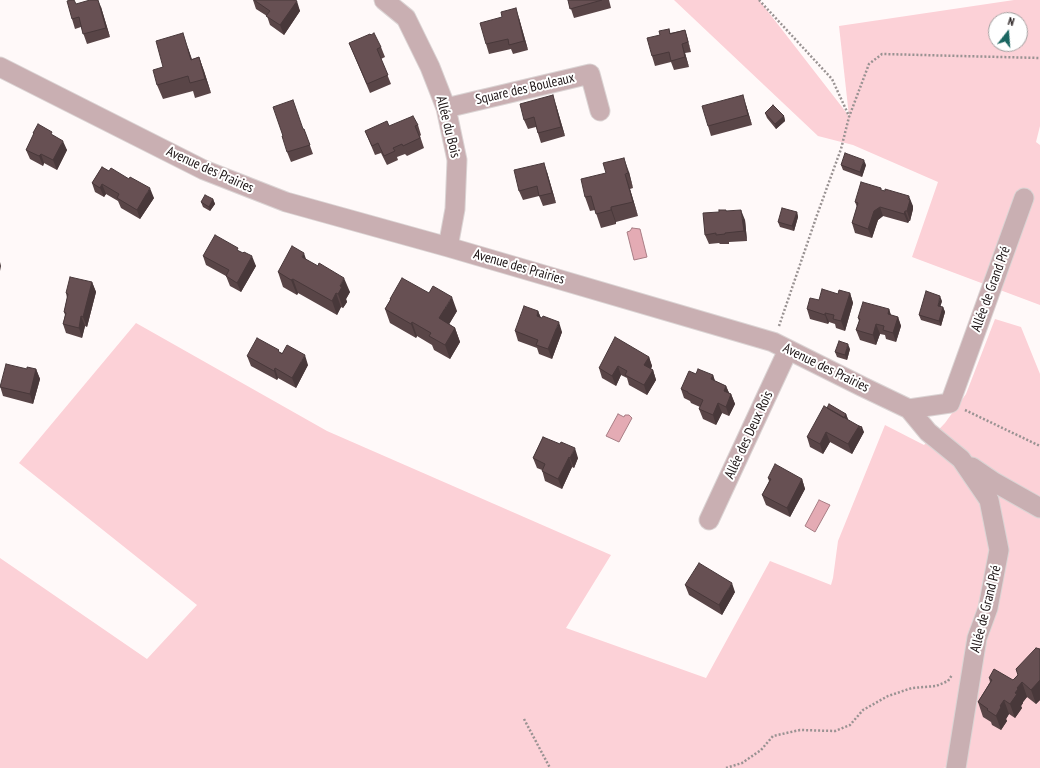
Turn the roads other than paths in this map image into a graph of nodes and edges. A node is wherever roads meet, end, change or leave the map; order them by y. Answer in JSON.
{"nodes":[{"id":1,"x":384,"y":0,"type":"edge"},
{"id":2,"x":0,"y":67,"type":"edge"},
{"id":3,"x":446,"y":108,"type":"junction"},
{"id":4,"x":600,"y":111,"type":"dead end"},
{"id":5,"x":1024,"y":198,"type":"dead end"},
{"id":6,"x":448,"y":247,"type":"junction"},
{"id":7,"x":781,"y":346,"type":"junction"},
{"id":8,"x":909,"y":409,"type":"junction"},
{"id":9,"x":961,"y":459,"type":"junction"},
{"id":10,"x":1040,"y":508,"type":"edge"},
{"id":11,"x":709,"y":520,"type":"dead end"},
{"id":12,"x":956,"y":768,"type":"edge"}],
"edges":[{"from":1,"to":3,"type":"street","name":"Allée du Bois"},
{"from":2,"to":6,"type":"street","name":"Avenue des Prairies"},
{"from":3,"to":4,"type":"street","name":"Square des Bouleaux"},
{"from":3,"to":6,"type":"street","name":"Allée du Bois"},
{"from":5,"to":8,"type":"street","name":"Allée de Grand Pré"},
{"from":6,"to":7,"type":"street","name":"Avenue des Prairies"},
{"from":7,"to":8,"type":"street","name":"Avenue des Prairies"},
{"from":7,"to":11,"type":"street","name":"Allée des Deux Rois"},
{"from":8,"to":9,"type":"street","name":"Allée de Grand Pré"},
{"from":9,"to":10,"type":"street"},
{"from":9,"to":12,"type":"street","name":"Allée de Grand Pré"}]}
